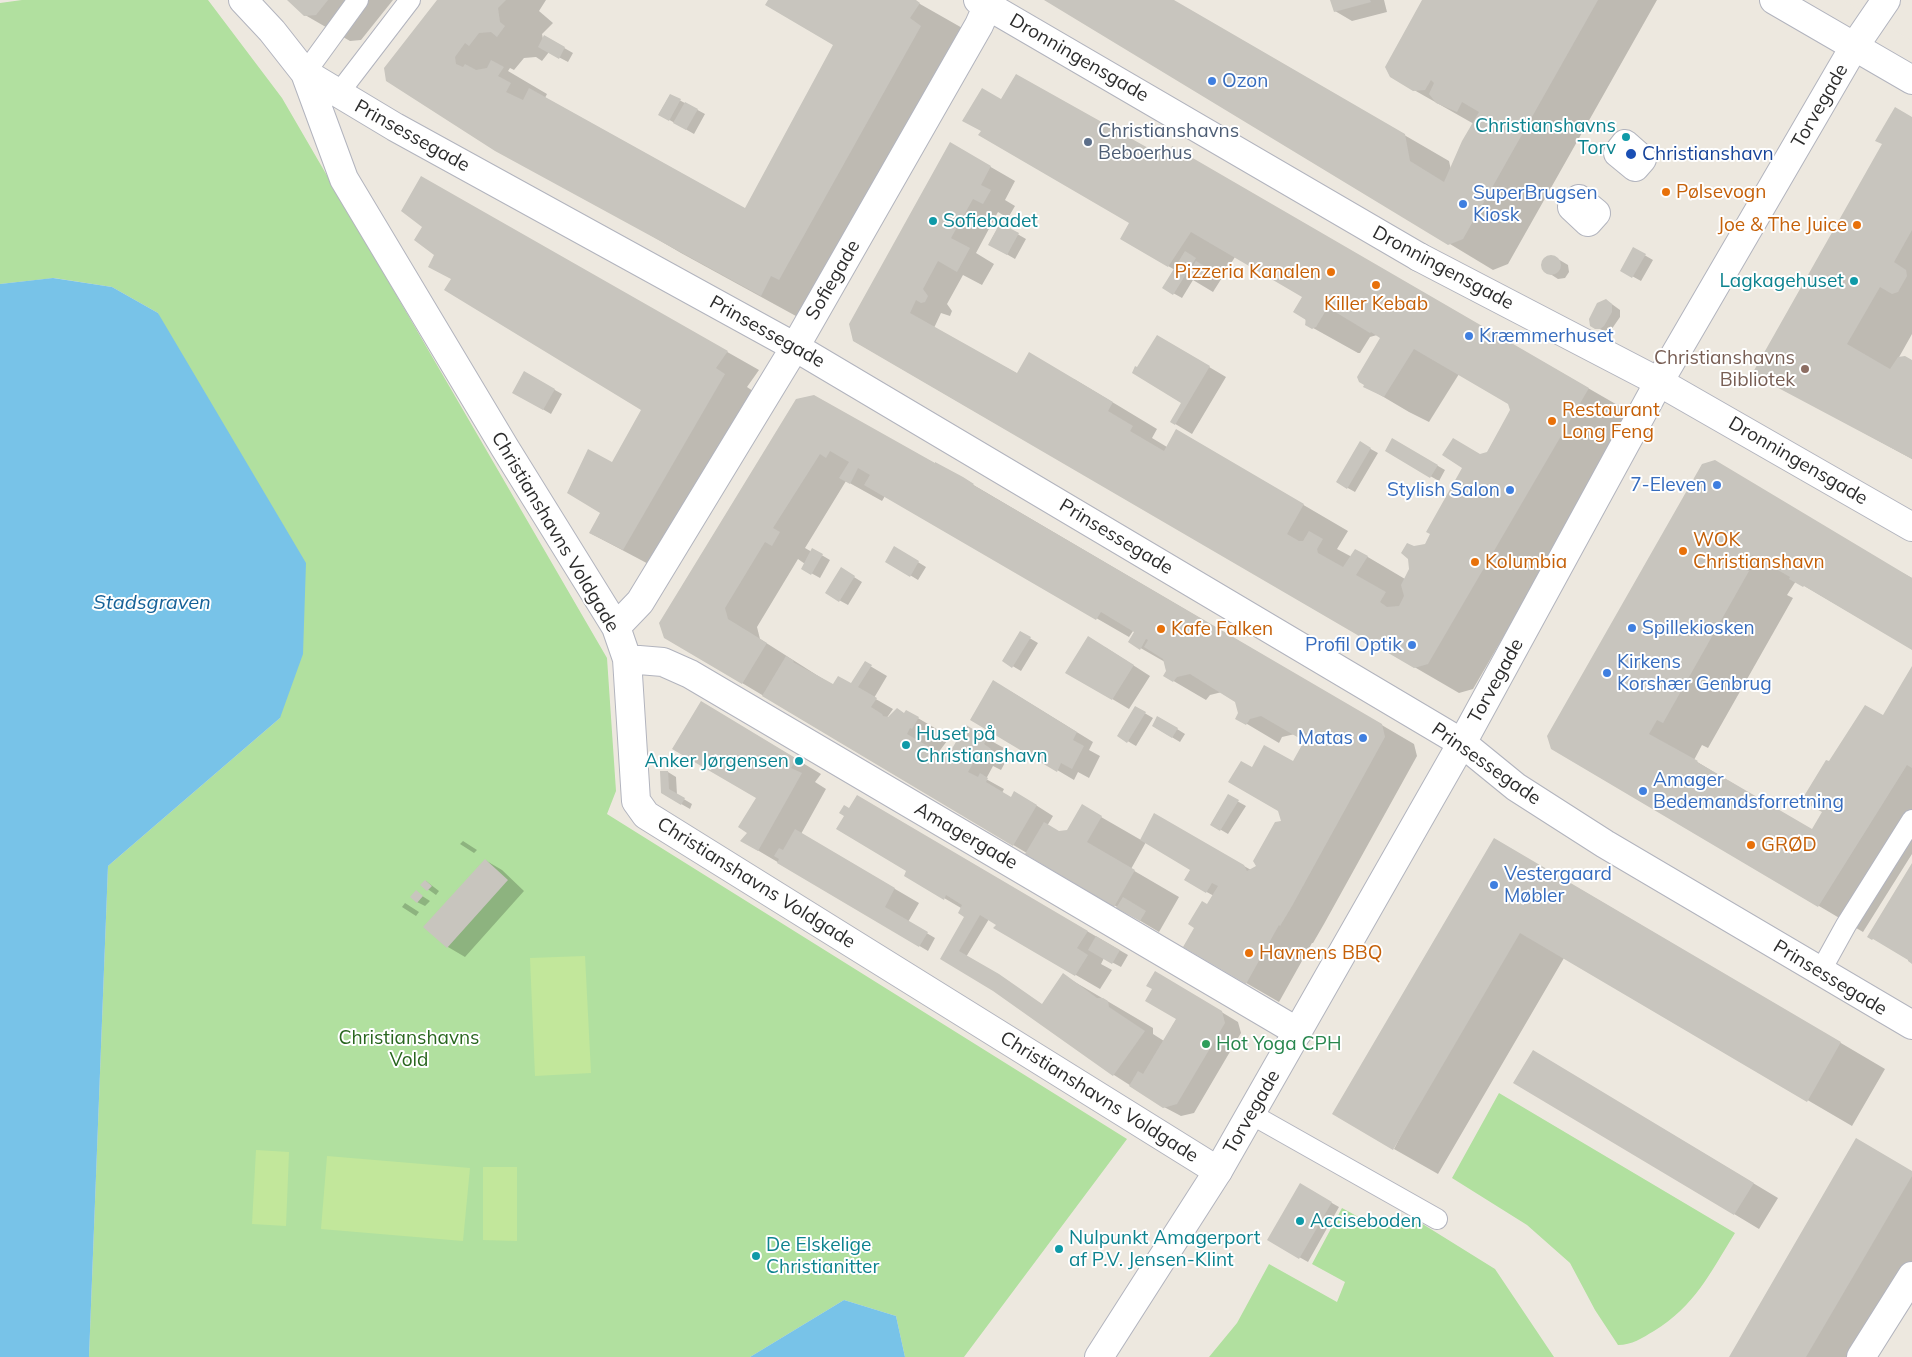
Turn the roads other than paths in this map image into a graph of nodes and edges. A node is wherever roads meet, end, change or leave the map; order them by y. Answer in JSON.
{"nodes":[{"id":1,"x":243,"y":0,"type":"edge"},
{"id":2,"x":358,"y":0,"type":"edge"},
{"id":3,"x":410,"y":0,"type":"edge"},
{"id":4,"x":1774,"y":0,"type":"edge"},
{"id":5,"x":1886,"y":0,"type":"edge"},
{"id":6,"x":985,"y":2,"type":"edge"},
{"id":7,"x":1862,"y":36,"type":"junction"},
{"id":8,"x":304,"y":73,"type":"junction"},
{"id":9,"x":1912,"y":80,"type":"edge"},
{"id":10,"x":338,"y":94,"type":"junction"},
{"id":11,"x":795,"y":347,"type":"junction"},
{"id":12,"x":1659,"y":382,"type":"junction"},
{"id":13,"x":1912,"y":526,"type":"edge"},
{"id":14,"x":616,"y":627,"type":"junction"},
{"id":15,"x":627,"y":659,"type":"junction"},
{"id":16,"x":1462,"y":743,"type":"junction"},
{"id":17,"x":1912,"y":820,"type":"edge"},
{"id":18,"x":1820,"y":972,"type":"junction"},
{"id":19,"x":1912,"y":1025,"type":"edge"},
{"id":20,"x":1298,"y":1032,"type":"junction"},
{"id":21,"x":1251,"y":1114,"type":"junction"},
{"id":22,"x":1218,"y":1171,"type":"junction"},
{"id":23,"x":1437,"y":1219,"type":"dead end"},
{"id":24,"x":1912,"y":1276,"type":"edge"},
{"id":25,"x":1099,"y":1357,"type":"edge"},
{"id":26,"x":1861,"y":1357,"type":"edge"}],
"edges":[{"from":1,"to":8,"type":"street","name":"Christianshavns Voldgade"},
{"from":2,"to":8,"type":"lane"},
{"from":3,"to":10,"type":"lane"},
{"from":4,"to":7,"type":"street"},
{"from":5,"to":7,"type":"street","name":"Torvegade"},
{"from":6,"to":11,"type":"street","name":"Sofiegade"},
{"from":6,"to":12,"type":"street","name":"Dronningensgade"},
{"from":7,"to":9,"type":"street"},
{"from":7,"to":12,"type":"street","name":"Torvegade"},
{"from":8,"to":10,"type":"street","name":"Prinsessegade"},
{"from":8,"to":14,"type":"street","name":"Christianshavns Voldgade"},
{"from":10,"to":11,"type":"street","name":"Prinsessegade"},
{"from":11,"to":14,"type":"street","name":"Sofiegade"},
{"from":11,"to":16,"type":"street","name":"Prinsessegade"},
{"from":12,"to":13,"type":"street","name":"Dronningensgade"},
{"from":12,"to":16,"type":"street","name":"Torvegade"},
{"from":14,"to":15,"type":"street","name":"Christianshavns Voldgade"},
{"from":15,"to":20,"type":"street","name":"Amagergade"},
{"from":15,"to":22,"type":"street","name":"Christianshavns Voldgade"},
{"from":16,"to":18,"type":"street","name":"Prinsessegade"},
{"from":16,"to":20,"type":"street","name":"Torvegade"},
{"from":17,"to":18,"type":"lane"},
{"from":18,"to":19,"type":"street","name":"Prinsessegade"},
{"from":20,"to":21,"type":"street","name":"Torvegade"},
{"from":21,"to":22,"type":"street","name":"Torvegade"},
{"from":21,"to":23,"type":"lane"},
{"from":22,"to":25,"type":"street","name":"Torvegade"},
{"from":24,"to":26,"type":"street"}]}
